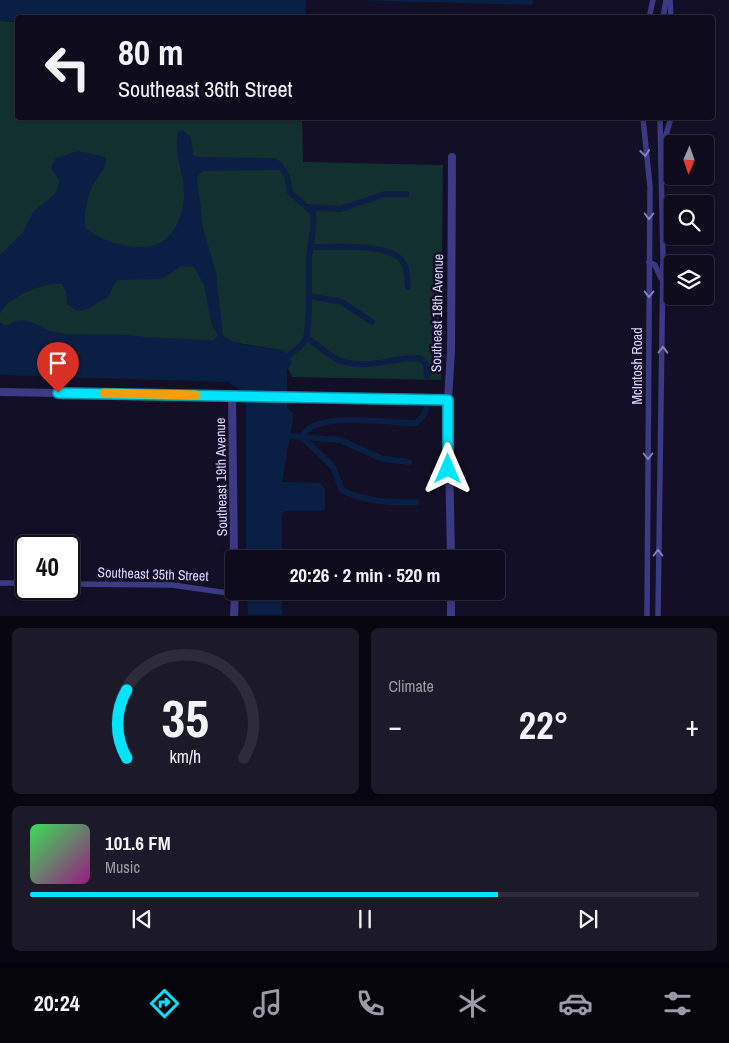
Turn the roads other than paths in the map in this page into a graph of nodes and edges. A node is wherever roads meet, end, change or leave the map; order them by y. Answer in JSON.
{"nodes":[{"id":1,"x":653,"y":0,"type":"edge"},
{"id":2,"x":668,"y":0,"type":"edge"},
{"id":3,"x":650,"y":15,"type":"edge"},
{"id":4,"x":664,"y":15,"type":"edge"},
{"id":5,"x":670,"y":15,"type":"edge"},
{"id":6,"x":642,"y":120,"type":"edge"},
{"id":7,"x":660,"y":120,"type":"edge"},
{"id":8,"x":670,"y":120,"type":"edge"},
{"id":9,"x":661,"y":149,"type":"junction"},
{"id":10,"x":452,"y":157,"type":"dead end"},
{"id":11,"x":649,"y":262,"type":"junction"},
{"id":12,"x":663,"y":282,"type":"junction"},
{"id":13,"x":0,"y":392,"type":"edge"},
{"id":14,"x":236,"y":395,"type":"junction"},
{"id":15,"x":448,"y":400,"type":"junction"},
{"id":16,"x":234,"y":550,"type":"edge"},
{"id":17,"x":451,"y":550,"type":"edge"},
{"id":18,"x":0,"y":583,"type":"edge"},
{"id":19,"x":15,"y":583,"type":"edge"},
{"id":20,"x":80,"y":584,"type":"edge"},
{"id":21,"x":225,"y":591,"type":"edge"},
{"id":22,"x":234,"y":600,"type":"edge"},
{"id":23,"x":451,"y":600,"type":"edge"},
{"id":24,"x":234,"y":606,"type":"junction"},
{"id":25,"x":229,"y":616,"type":"edge"},
{"id":26,"x":234,"y":616,"type":"edge"},
{"id":27,"x":451,"y":616,"type":"edge"},
{"id":28,"x":647,"y":616,"type":"edge"},
{"id":29,"x":658,"y":616,"type":"edge"}],
"edges":[{"from":1,"to":3,"type":"street"},
{"from":2,"to":4,"type":"street"},
{"from":2,"to":5,"type":"street"},
{"from":6,"to":11,"type":"street","name":"McIntosh Road","one_way":true},
{"from":7,"to":9,"type":"street","name":"McIntosh Road"},
{"from":8,"to":9,"type":"street","name":"McIntosh Road"},
{"from":9,"to":12,"type":"street","name":"McIntosh Road"},
{"from":10,"to":15,"type":"street","name":"Southeast 18th Avenue"},
{"from":11,"to":12,"type":"street"},
{"from":11,"to":28,"type":"street","name":"McIntosh Road","one_way":true},
{"from":29,"to":12,"type":"street","name":"McIntosh Road","one_way":true},
{"from":13,"to":14,"type":"street"},
{"from":14,"to":15,"type":"street"},
{"from":14,"to":16,"type":"street","name":"Southeast 19th Avenue"},
{"from":15,"to":17,"type":"street","name":"Southeast 18th Avenue"},
{"from":18,"to":19,"type":"street"},
{"from":20,"to":21,"type":"street","name":"Southeast 35th Street"},
{"from":22,"to":24,"type":"street"},
{"from":23,"to":27,"type":"street"},
{"from":24,"to":25,"type":"street"},
{"from":24,"to":26,"type":"street"}]}
